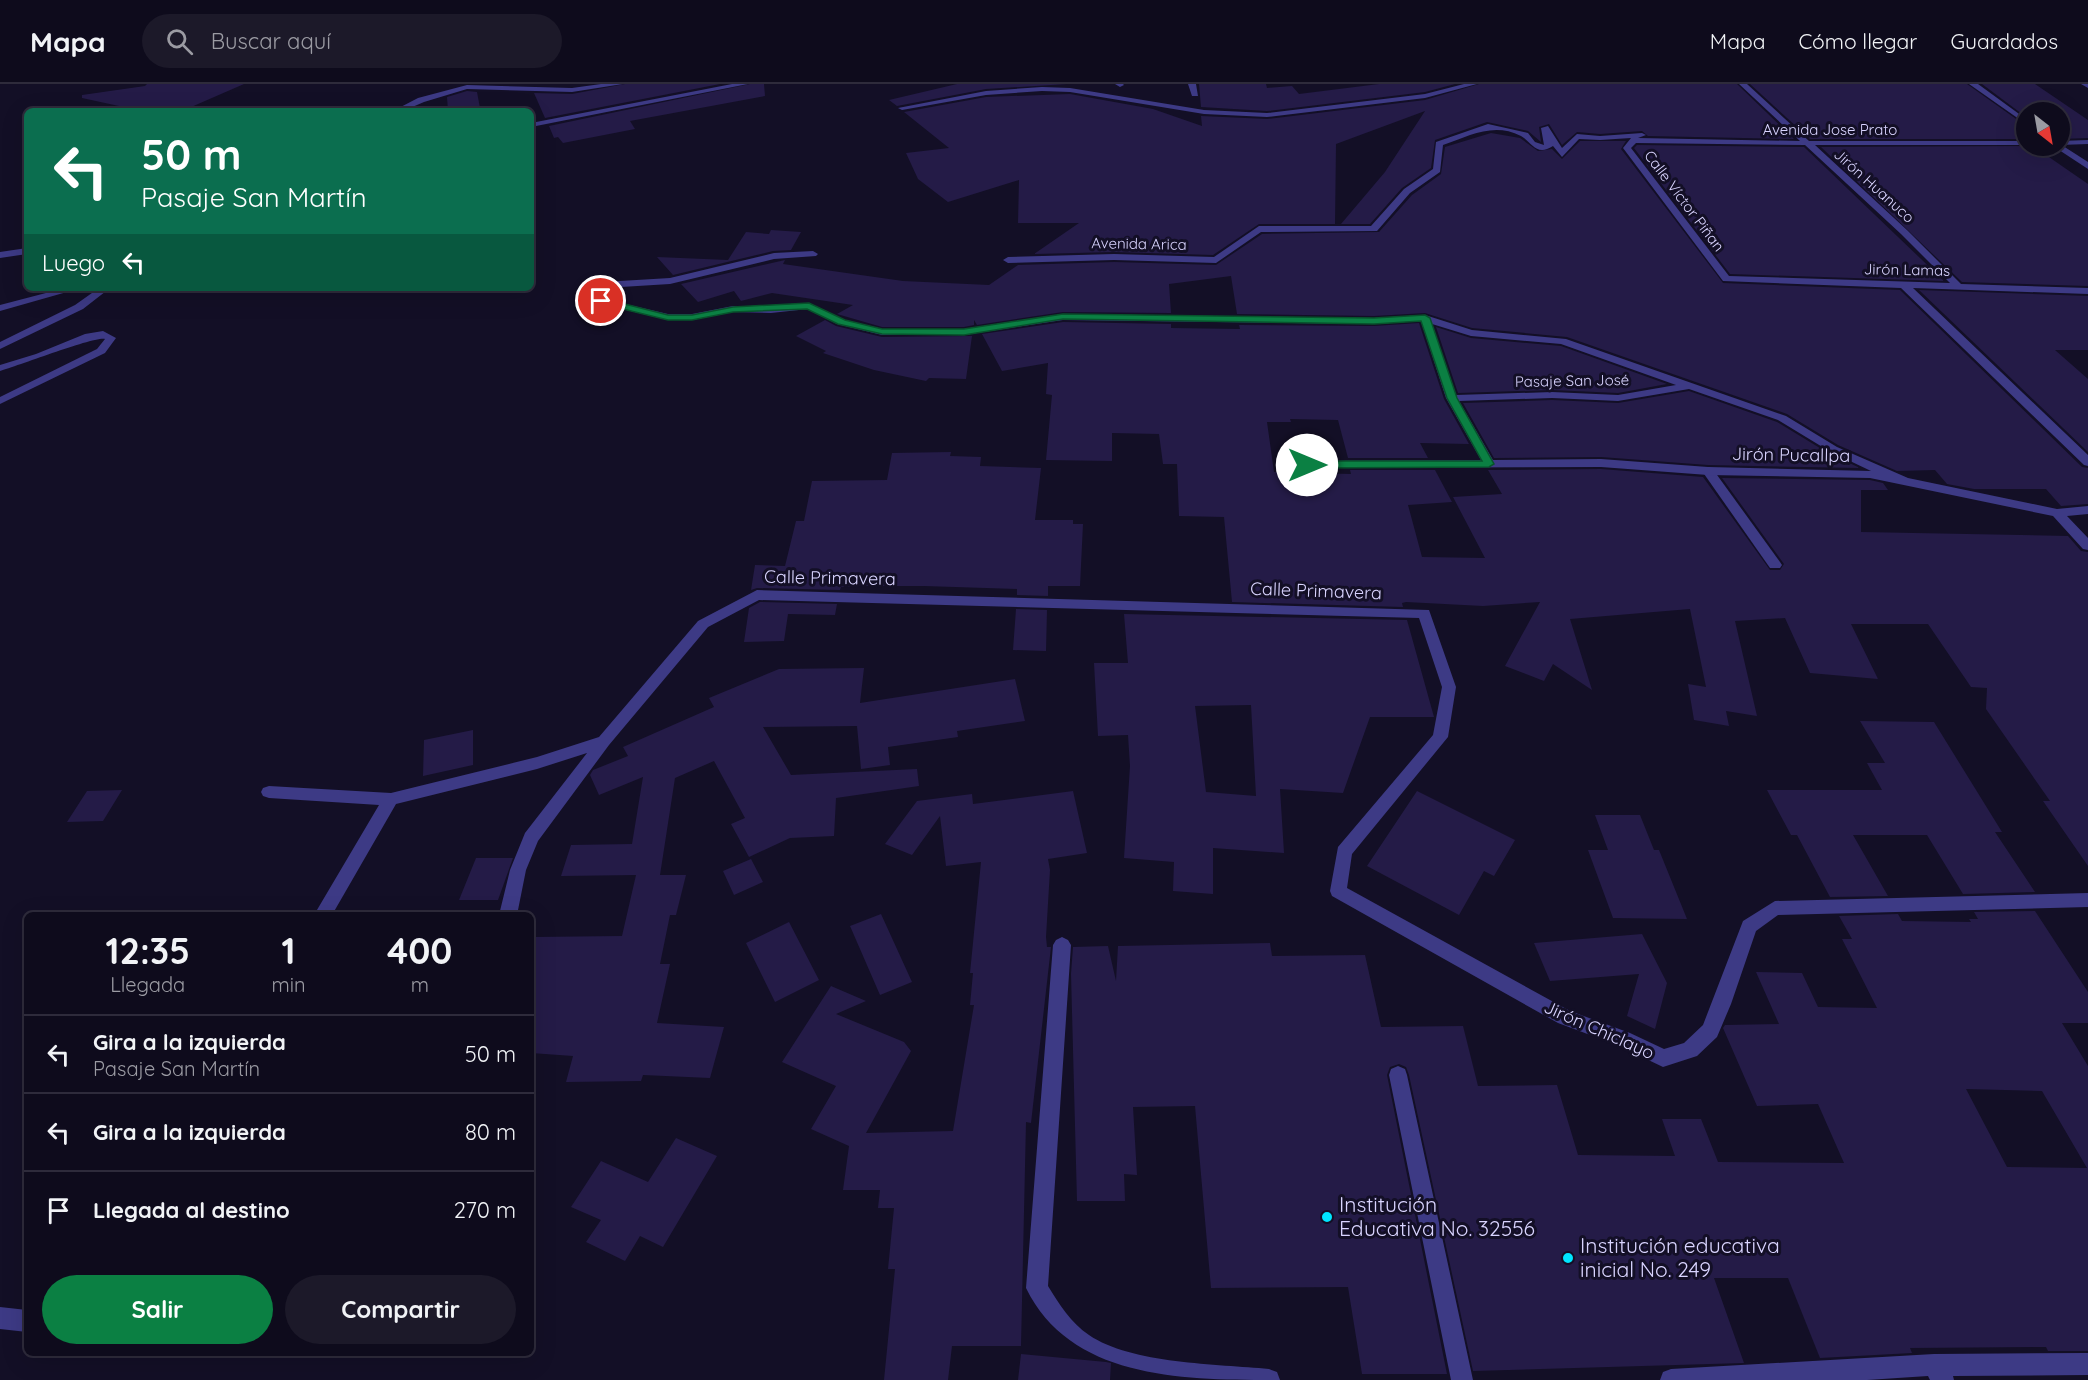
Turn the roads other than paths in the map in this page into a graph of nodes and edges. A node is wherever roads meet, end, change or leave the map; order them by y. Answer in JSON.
{"nodes":[{"id":1,"x":619,"y":84,"type":"edge"},
{"id":2,"x":1192,"y":84,"type":"edge"},
{"id":3,"x":1473,"y":84,"type":"edge"},
{"id":4,"x":1743,"y":84,"type":"edge"},
{"id":5,"x":1973,"y":84,"type":"edge"},
{"id":6,"x":743,"y":85,"type":"edge"},
{"id":7,"x":1195,"y":94,"type":"dead end"},
{"id":8,"x":404,"y":108,"type":"edge"},
{"id":9,"x":902,"y":108,"type":"dead end"},
{"id":10,"x":2016,"y":115,"type":"edge"},
{"id":11,"x":534,"y":124,"type":"edge"},
{"id":12,"x":1634,"y":140,"type":"joint"},
{"id":13,"x":2088,"y":142,"type":"edge"},
{"id":14,"x":1722,"y":143,"type":"junction"},
{"id":15,"x":1805,"y":143,"type":"junction"},
{"id":16,"x":2016,"y":143,"type":"edge"},
{"id":17,"x":2070,"y":143,"type":"edge"},
{"id":18,"x":2070,"y":152,"type":"edge"},
{"id":19,"x":2088,"y":166,"type":"edge"},
{"id":20,"x":24,"y":251,"type":"edge"},
{"id":21,"x":813,"y":254,"type":"dead end"},
{"id":22,"x":0,"y":255,"type":"edge"},
{"id":23,"x":1008,"y":260,"type":"dead end"},
{"id":24,"x":1725,"y":279,"type":"joint"},
{"id":25,"x":1905,"y":286,"type":"junction"},
{"id":26,"x":1958,"y":286,"type":"junction"},
{"id":27,"x":67,"y":291,"type":"edge"},
{"id":28,"x":101,"y":291,"type":"edge"},
{"id":29,"x":2088,"y":291,"type":"edge"},
{"id":30,"x":0,"y":308,"type":"edge"},
{"id":31,"x":1425,"y":318,"type":"junction"},
{"id":32,"x":0,"y":346,"type":"edge"},
{"id":33,"x":0,"y":369,"type":"edge"},
{"id":34,"x":1691,"y":386,"type":"junction"},
{"id":35,"x":1452,"y":398,"type":"junction"},
{"id":36,"x":0,"y":401,"type":"edge"},
{"id":37,"x":2088,"y":462,"type":"edge"},
{"id":38,"x":1489,"y":464,"type":"junction"},
{"id":39,"x":1284,"y":465,"type":"dead end"},
{"id":40,"x":1708,"y":471,"type":"junction"},
{"id":41,"x":1911,"y":484,"type":"junction"},
{"id":42,"x":2088,"y":510,"type":"edge"},
{"id":43,"x":2057,"y":513,"type":"junction"},
{"id":44,"x":2088,"y":546,"type":"edge"},
{"id":45,"x":1775,"y":565,"type":"dead end"},
{"id":46,"x":604,"y":741,"type":"junction"},
{"id":47,"x":269,"y":792,"type":"dead end"},
{"id":48,"x":391,"y":799,"type":"junction"},
{"id":49,"x":1338,"y":891,"type":"joint"},
{"id":50,"x":2088,"y":900,"type":"edge"},
{"id":51,"x":325,"y":912,"type":"edge"},
{"id":52,"x":509,"y":912,"type":"edge"},
{"id":53,"x":1062,"y":945,"type":"dead end"},
{"id":54,"x":1398,"y":1075,"type":"dead end"},
{"id":55,"x":0,"y":1318,"type":"edge"},
{"id":56,"x":24,"y":1321,"type":"edge"},
{"id":57,"x":2088,"y":1364,"type":"edge"},
{"id":58,"x":1938,"y":1372,"type":"edge"},
{"id":59,"x":1269,"y":1380,"type":"edge"},
{"id":60,"x":1462,"y":1380,"type":"edge"},
{"id":61,"x":1671,"y":1380,"type":"edge"}],
"edges":[{"from":1,"to":8,"type":"street"},
{"from":2,"to":7,"type":"street"},
{"from":3,"to":9,"type":"street"},
{"from":4,"to":15,"type":"street","name":"Jirón Huanuco"},
{"from":5,"to":10,"type":"street"},
{"from":6,"to":11,"type":"street"},
{"from":12,"to":14,"type":"street","name":"Avenida Jose Prato"},
{"from":12,"to":24,"type":"street","name":"Calle Víctor Piñan"},
{"from":13,"to":17,"type":"street"},
{"from":14,"to":15,"type":"street","name":"Avenida Jose Prato"},
{"from":14,"to":23,"type":"street","name":"Avenida Arica"},
{"from":15,"to":16,"type":"street","name":"Avenida Jose Prato"},
{"from":15,"to":26,"type":"street","name":"Jirón Huanuco"},
{"from":18,"to":19,"type":"street"},
{"from":20,"to":22,"type":"street"},
{"from":21,"to":31,"type":"street"},
{"from":24,"to":25,"type":"street","name":"Jirón Lamas"},
{"from":25,"to":26,"type":"street","name":"Jirón Lamas"},
{"from":25,"to":37,"type":"street"},
{"from":26,"to":29,"type":"street","name":"Jirón Lamas"},
{"from":27,"to":30,"type":"street"},
{"from":28,"to":32,"type":"street"},
{"from":31,"to":34,"type":"street"},
{"from":31,"to":35,"type":"street"},
{"from":33,"to":36,"type":"street"},
{"from":34,"to":35,"type":"street","name":"Pasaje San José"},
{"from":34,"to":41,"type":"street"},
{"from":35,"to":38,"type":"street"},
{"from":38,"to":39,"type":"street","name":"Jirón Pucallpa"},
{"from":38,"to":40,"type":"street","name":"Jirón Pucallpa"},
{"from":40,"to":41,"type":"street","name":"Jirón Pucallpa"},
{"from":40,"to":45,"type":"street"},
{"from":41,"to":43,"type":"street","name":"Jirón Pucallpa"},
{"from":42,"to":43,"type":"street","name":"Jirón Pucallpa"},
{"from":43,"to":44,"type":"street"},
{"from":46,"to":48,"type":"street"},
{"from":46,"to":49,"type":"street","name":"Calle Primavera"},
{"from":46,"to":52,"type":"street","name":"Calle Primavera"},
{"from":47,"to":48,"type":"street"},
{"from":48,"to":51,"type":"street"},
{"from":49,"to":50,"type":"street","name":"Jirón Chiclayo"},
{"from":53,"to":59,"type":"street"},
{"from":54,"to":60,"type":"street"},
{"from":55,"to":56,"type":"street"},
{"from":57,"to":58,"type":"street"},
{"from":58,"to":61,"type":"street"}]}
